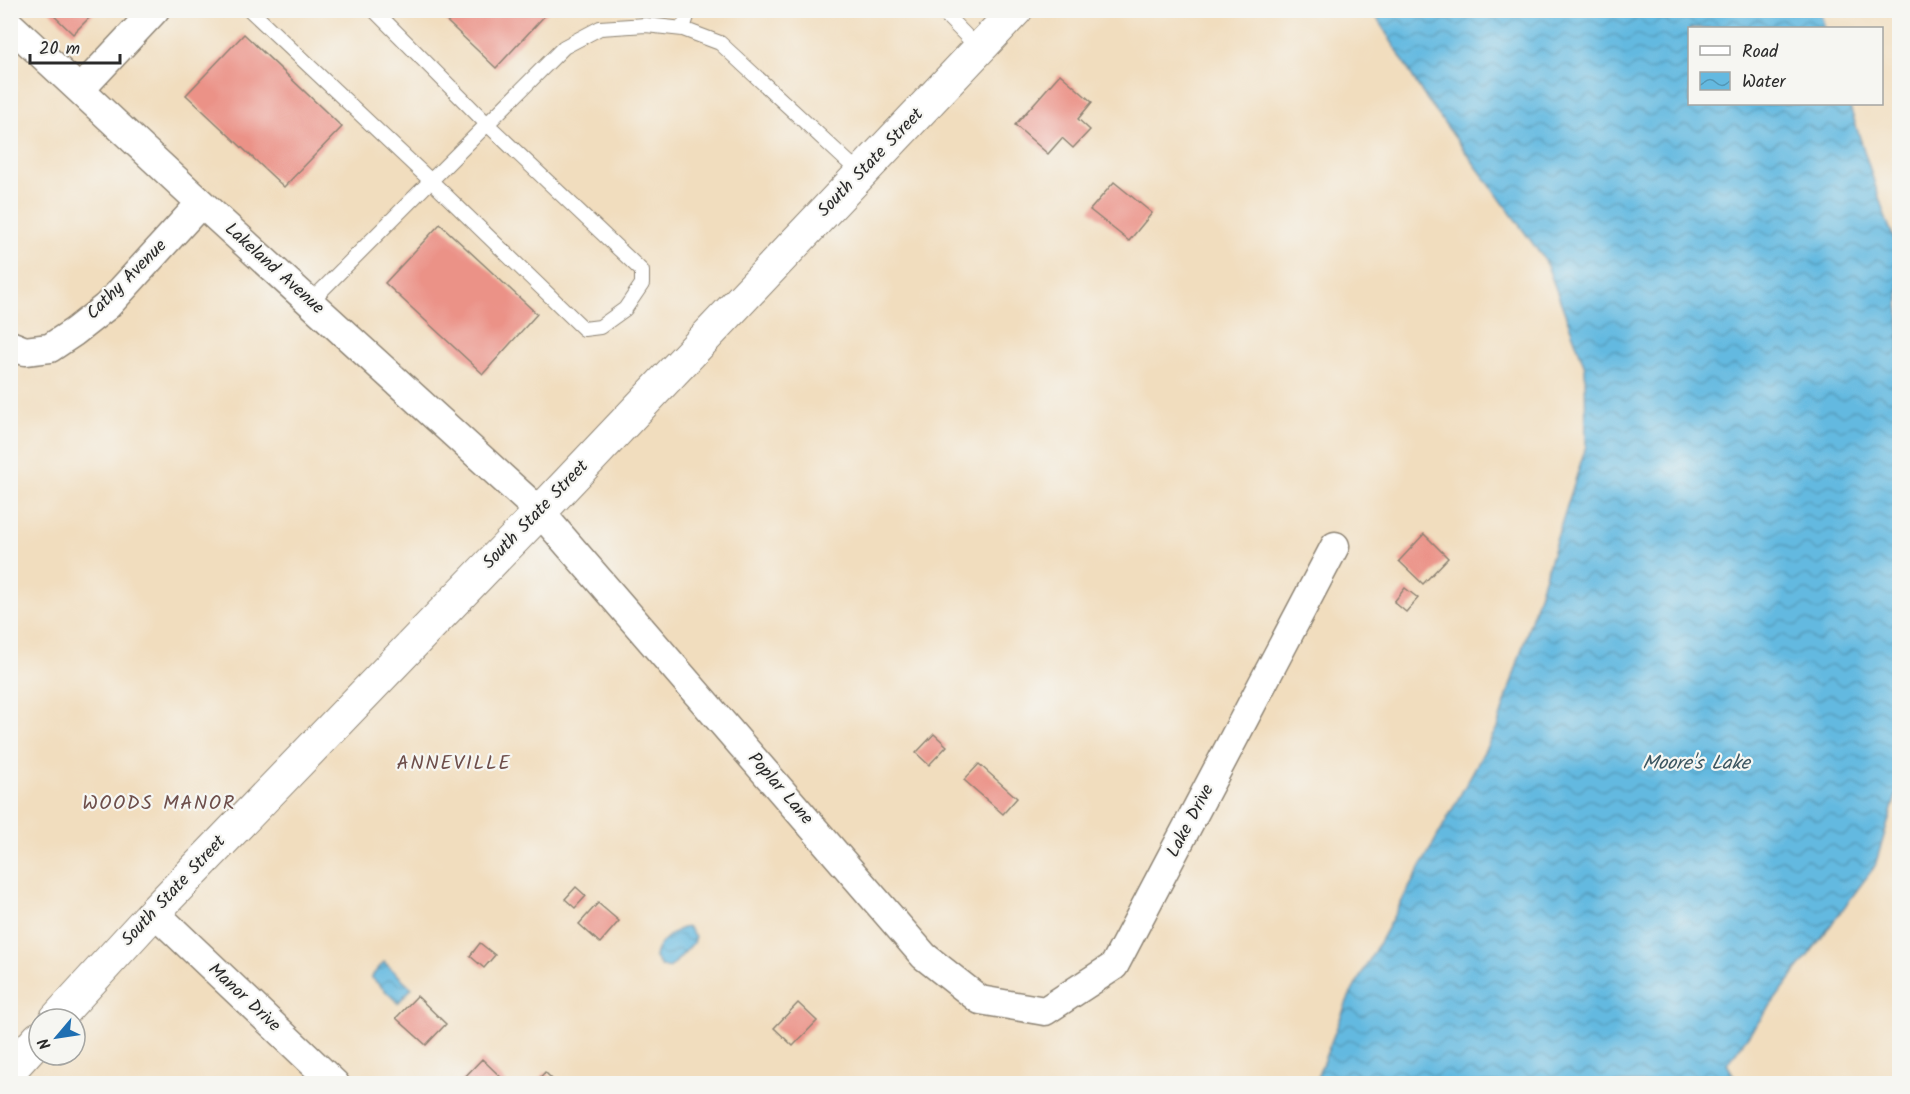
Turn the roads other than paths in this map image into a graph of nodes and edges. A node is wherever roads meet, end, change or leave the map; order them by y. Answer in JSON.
{"nodes":[{"id":1,"x":155,"y":10,"type":"edge"},
{"id":2,"x":250,"y":10,"type":"edge"},
{"id":3,"x":374,"y":10,"type":"edge"},
{"id":4,"x":689,"y":10,"type":"edge"},
{"id":5,"x":940,"y":10,"type":"edge"},
{"id":6,"x":1016,"y":10,"type":"edge"},
{"id":7,"x":10,"y":25,"type":"edge"},
{"id":8,"x":683,"y":29,"type":"junction"},
{"id":9,"x":980,"y":49,"type":"junction"},
{"id":10,"x":81,"y":90,"type":"junction"},
{"id":11,"x":487,"y":124,"type":"junction"},
{"id":12,"x":861,"y":174,"type":"junction"},
{"id":13,"x":431,"y":181,"type":"junction"},
{"id":14,"x":201,"y":203,"type":"junction"},
{"id":15,"x":310,"y":302,"type":"junction"},
{"id":16,"x":10,"y":345,"type":"edge"},
{"id":17,"x":540,"y":512,"type":"junction"},
{"id":18,"x":1335,"y":546,"type":"dead end"},
{"id":19,"x":153,"y":912,"type":"junction"},
{"id":20,"x":67,"y":1007,"type":"edge"},
{"id":21,"x":1053,"y":1007,"type":"joint"},
{"id":22,"x":27,"y":1051,"type":"edge"},
{"id":23,"x":10,"y":1070,"type":"edge"},
{"id":24,"x":335,"y":1083,"type":"edge"}],
"edges":[{"from":1,"to":10,"type":"street"},
{"from":2,"to":13,"type":"lane"},
{"from":3,"to":11,"type":"lane"},
{"from":4,"to":8,"type":"lane"},
{"from":5,"to":9,"type":"lane"},
{"from":6,"to":9,"type":"main road","name":"South State Street"},
{"from":7,"to":10,"type":"street","name":"Lakeland Avenue"},
{"from":8,"to":11,"type":"lane"},
{"from":8,"to":12,"type":"lane"},
{"from":9,"to":12,"type":"main road","name":"South State Street"},
{"from":10,"to":14,"type":"street","name":"Lakeland Avenue"},
{"from":11,"to":13,"type":"lane"},
{"from":11,"to":13,"type":"lane"},
{"from":12,"to":17,"type":"main road","name":"South State Street"},
{"from":13,"to":15,"type":"lane"},
{"from":14,"to":15,"type":"street","name":"Lakeland Avenue"},
{"from":14,"to":16,"type":"street","name":"Cathy Avenue"},
{"from":15,"to":17,"type":"street","name":"Lakeland Avenue"},
{"from":17,"to":19,"type":"main road","name":"South State Street"},
{"from":17,"to":21,"type":"street","name":"Poplar Lane"},
{"from":18,"to":21,"type":"street","name":"Lake Drive"},
{"from":19,"to":20,"type":"main road","name":"South State Street"},
{"from":19,"to":24,"type":"street","name":"Manor Drive"},
{"from":22,"to":23,"type":"main road"}]}
